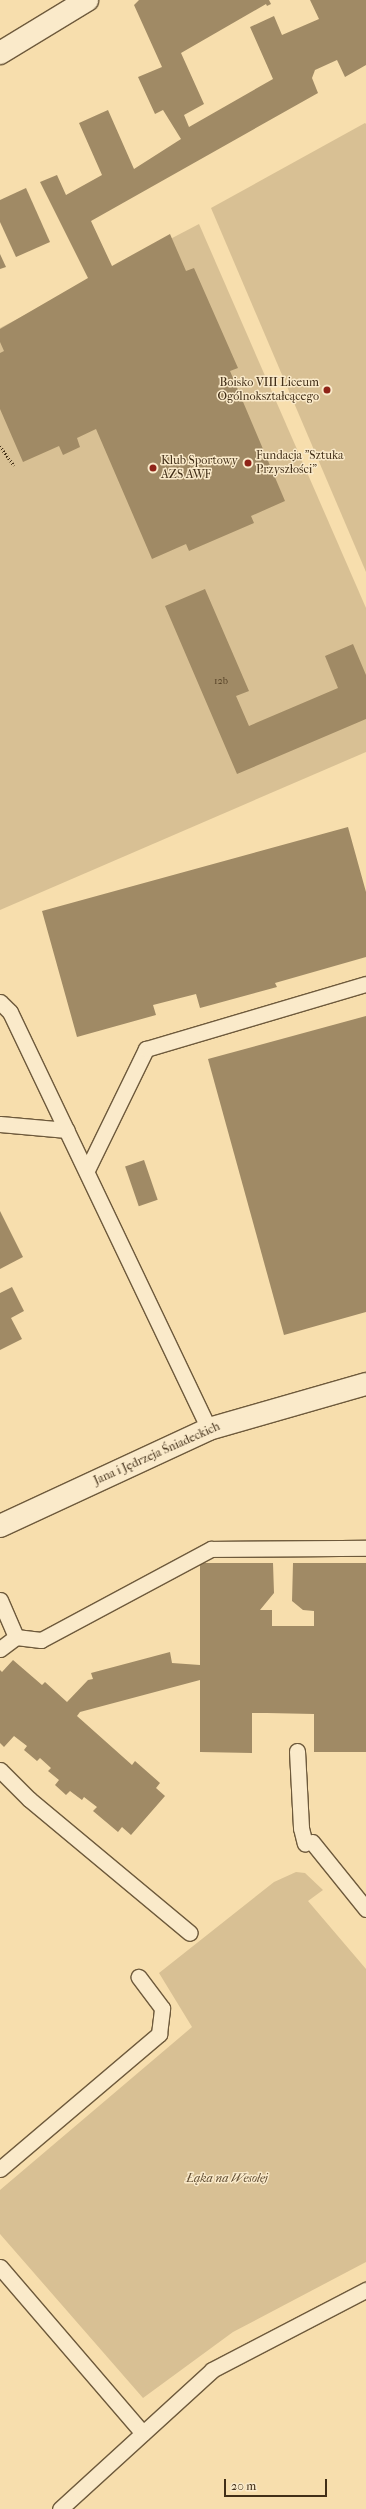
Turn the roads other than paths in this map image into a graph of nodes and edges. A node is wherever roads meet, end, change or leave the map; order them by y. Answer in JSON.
{"nodes":[{"id":1,"x":87,"y":0,"type":"edge"},
{"id":2,"x":0,"y":53,"type":"edge"},
{"id":3,"x":366,"y":984,"type":"edge"},
{"id":4,"x":0,"y":1002,"type":"edge"},
{"id":5,"x":0,"y":1124,"type":"edge"},
{"id":6,"x":67,"y":1130,"type":"junction"},
{"id":7,"x":87,"y":1170,"type":"junction"},
{"id":8,"x":366,"y":1384,"type":"edge"},
{"id":9,"x":209,"y":1429,"type":"junction"},
{"id":10,"x":0,"y":1526,"type":"edge"},
{"id":11,"x":366,"y":1548,"type":"edge"},
{"id":12,"x":0,"y":1600,"type":"edge"},
{"id":13,"x":16,"y":1637,"type":"junction"},
{"id":14,"x":0,"y":1649,"type":"edge"},
{"id":15,"x":297,"y":1751,"type":"dead end"},
{"id":16,"x":0,"y":1770,"type":"edge"},
{"id":17,"x":366,"y":1910,"type":"edge"},
{"id":18,"x":190,"y":1933,"type":"dead end"},
{"id":19,"x":139,"y":1978,"type":"dead end"},
{"id":20,"x":0,"y":2168,"type":"edge"},
{"id":21,"x":0,"y":2267,"type":"edge"},
{"id":22,"x":366,"y":2290,"type":"edge"},
{"id":23,"x":143,"y":2433,"type":"junction"},
{"id":24,"x":60,"y":2509,"type":"edge"}],
"edges":[{"from":1,"to":2,"type":"street"},
{"from":3,"to":7,"type":"lane"},
{"from":4,"to":6,"type":"lane"},
{"from":5,"to":6,"type":"lane"},
{"from":6,"to":7,"type":"lane"},
{"from":7,"to":9,"type":"lane"},
{"from":8,"to":9,"type":"street","name":"Jana i Jędrzeja Śniadeckich"},
{"from":9,"to":10,"type":"street","name":"Jana i Jędrzeja Śniadeckich"},
{"from":11,"to":13,"type":"lane"},
{"from":12,"to":13,"type":"lane"},
{"from":13,"to":14,"type":"lane"},
{"from":15,"to":17,"type":"lane"},
{"from":16,"to":18,"type":"lane"},
{"from":19,"to":20,"type":"lane"},
{"from":21,"to":23,"type":"lane"},
{"from":22,"to":23,"type":"lane"},
{"from":23,"to":24,"type":"lane"}]}
